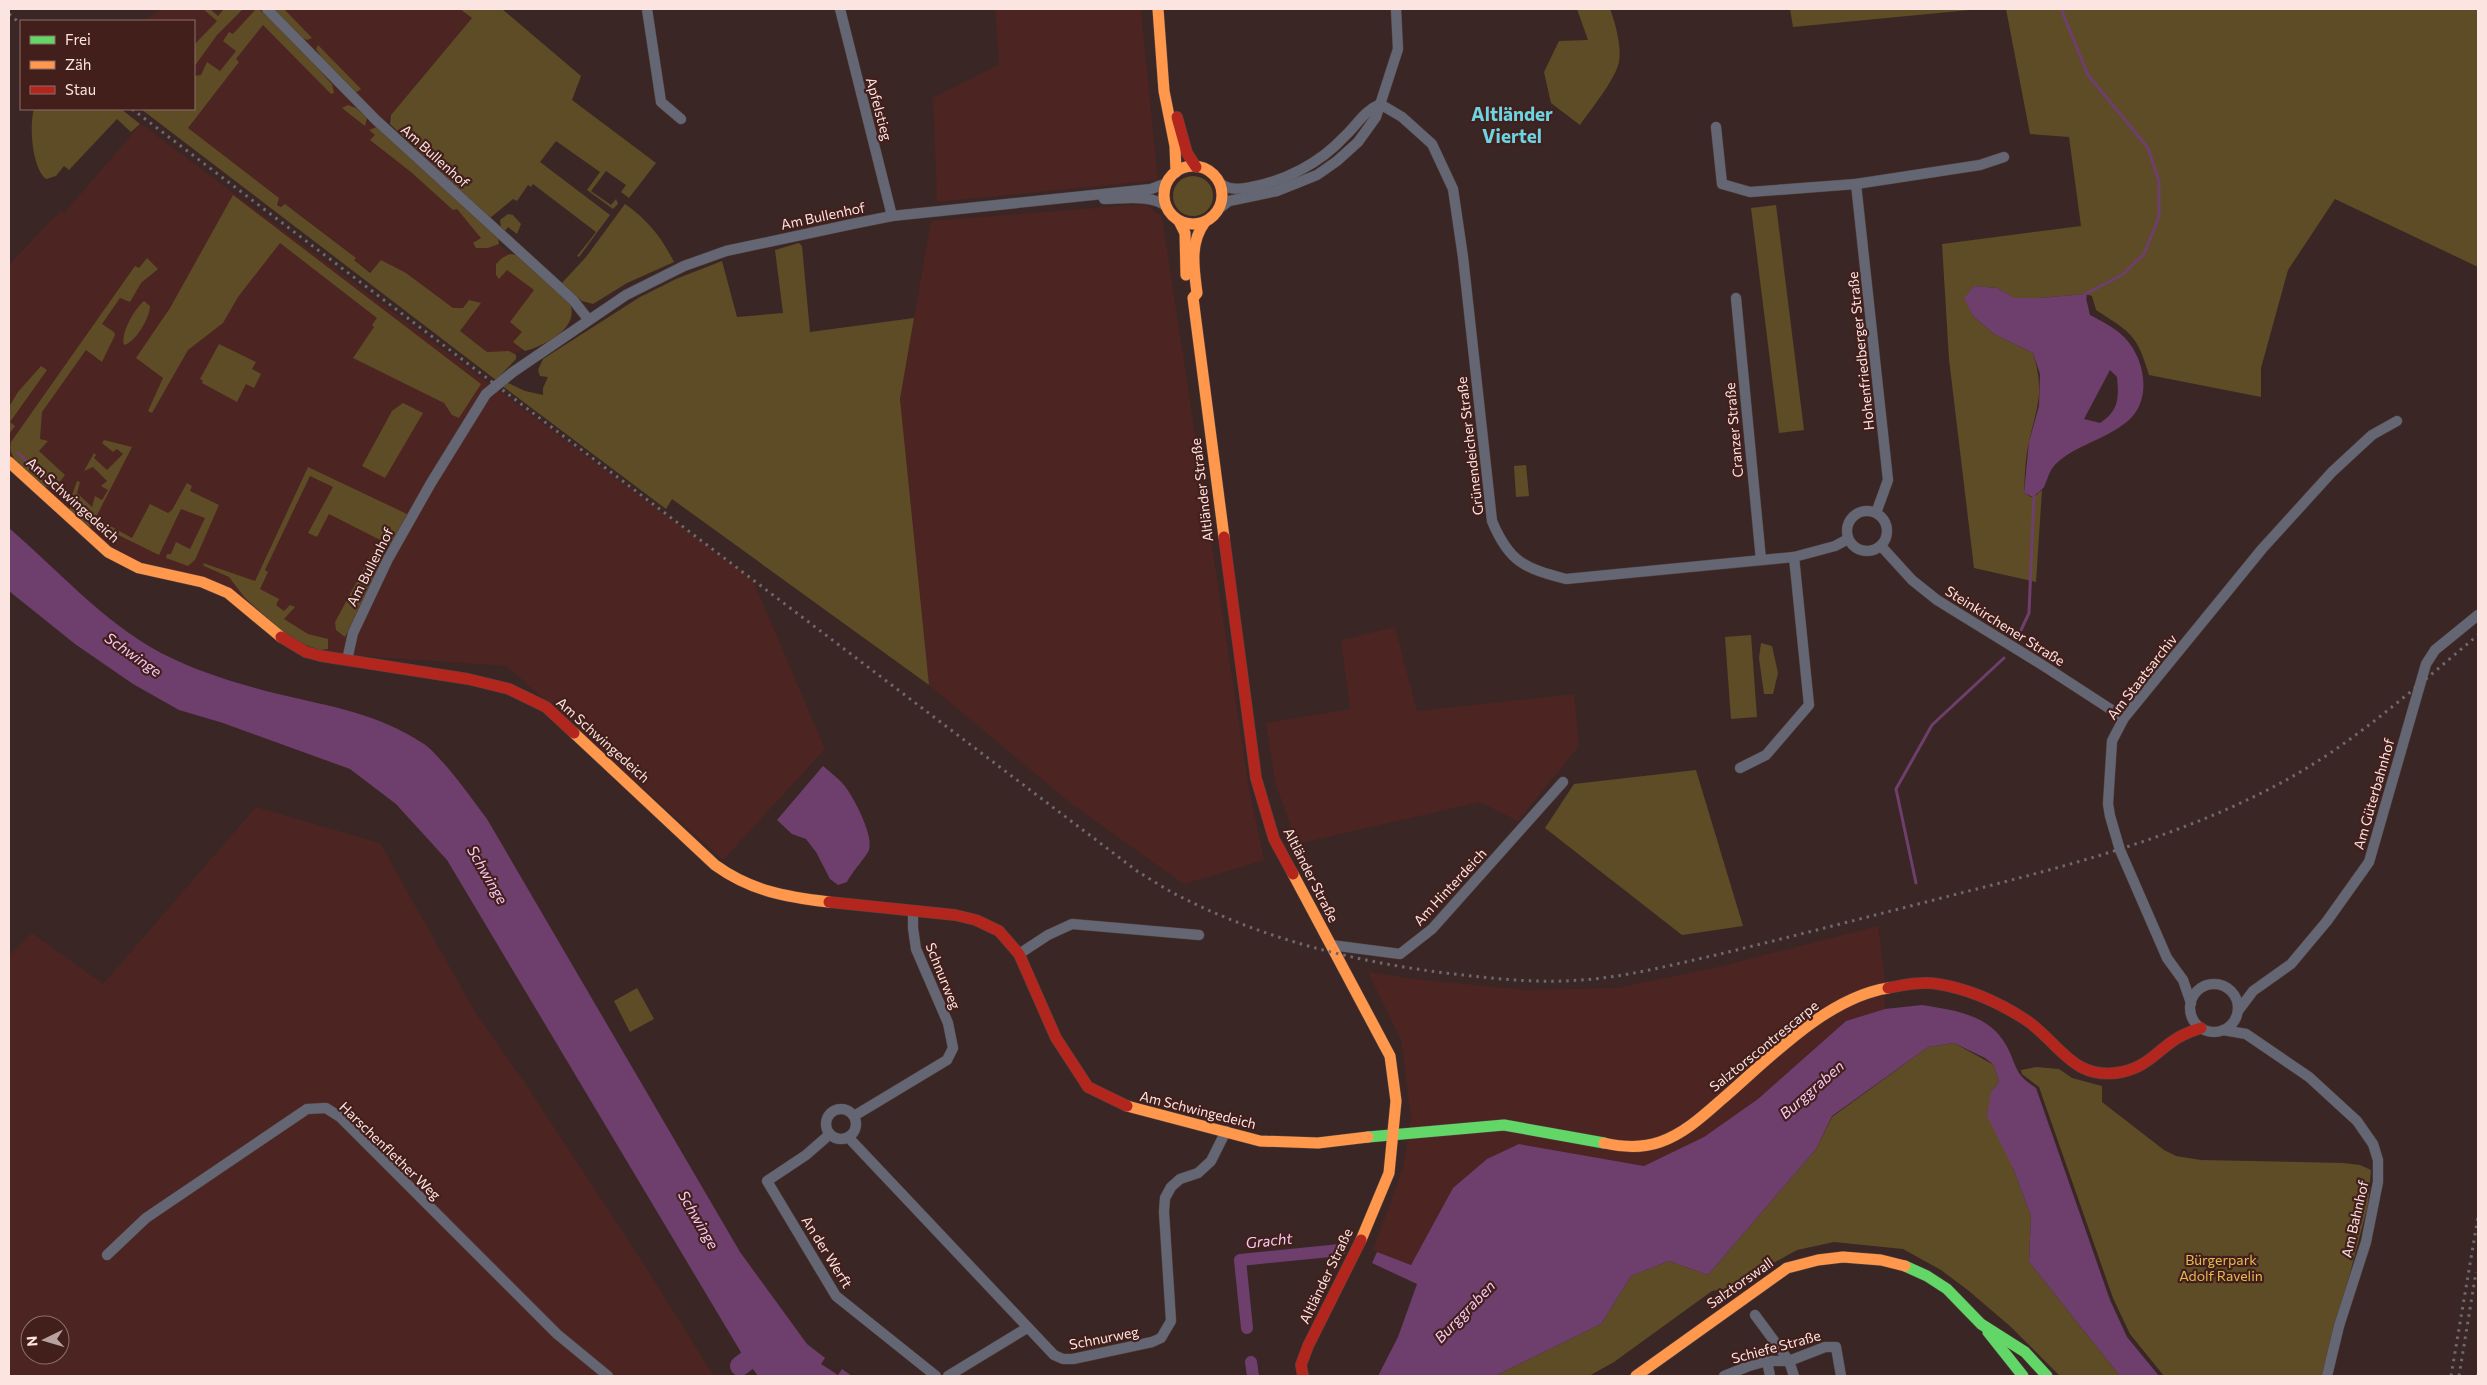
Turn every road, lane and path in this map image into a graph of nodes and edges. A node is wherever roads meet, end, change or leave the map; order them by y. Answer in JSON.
{"nodes":[{"id":1,"x":267,"y":9,"type":"edge"},
{"id":2,"x":646,"y":9,"type":"edge"},
{"id":3,"x":840,"y":9,"type":"edge"},
{"id":4,"x":1158,"y":9,"type":"edge"},
{"id":5,"x":1396,"y":9,"type":"edge"},
{"id":6,"x":1162,"y":46,"type":"junction"},
{"id":7,"x":1380,"y":104,"type":"junction"},
{"id":8,"x":682,"y":119,"type":"dead end"},
{"id":9,"x":1716,"y":126,"type":"dead end"},
{"id":10,"x":2004,"y":157,"type":"dead end"},
{"id":11,"x":1196,"y":167,"type":"junction"},
{"id":12,"x":1176,"y":172,"type":"junction"},
{"id":13,"x":1219,"y":182,"type":"junction"},
{"id":14,"x":1167,"y":183,"type":"junction"},
{"id":15,"x":1856,"y":184,"type":"junction"},
{"id":16,"x":1080,"y":198,"type":"junction"},
{"id":17,"x":1167,"y":207,"type":"junction"},
{"id":18,"x":1220,"y":208,"type":"junction"},
{"id":19,"x":892,"y":216,"type":"junction"},
{"id":20,"x":1179,"y":221,"type":"junction"},
{"id":21,"x":1205,"y":222,"type":"junction"},
{"id":22,"x":1193,"y":298,"type":"junction"},
{"id":23,"x":1736,"y":298,"type":"dead end"},
{"id":24,"x":588,"y":320,"type":"junction"},
{"id":25,"x":2397,"y":421,"type":"dead end"},
{"id":26,"x":9,"y":462,"type":"edge"},
{"id":27,"x":1876,"y":513,"type":"junction"},
{"id":28,"x":1848,"y":540,"type":"junction"},
{"id":29,"x":1881,"y":546,"type":"junction"},
{"id":30,"x":1794,"y":557,"type":"junction"},
{"id":31,"x":1761,"y":560,"type":"junction"},
{"id":32,"x":2478,"y":615,"type":"edge"},
{"id":33,"x":347,"y":660,"type":"junction"},
{"id":34,"x":2124,"y":718,"type":"junction"},
{"id":35,"x":1740,"y":768,"type":"dead end"},
{"id":36,"x":1563,"y":782,"type":"dead end"},
{"id":37,"x":913,"y":912,"type":"junction"},
{"id":38,"x":1198,"y":935,"type":"dead end"},
{"id":39,"x":1331,"y":946,"type":"junction"},
{"id":40,"x":1019,"y":954,"type":"junction"},
{"id":41,"x":2184,"y":980,"type":"junction"},
{"id":42,"x":2206,"y":985,"type":"junction"},
{"id":43,"x":2227,"y":988,"type":"junction"},
{"id":44,"x":2254,"y":991,"type":"junction"},
{"id":45,"x":2191,"y":1007,"type":"junction"},
{"id":46,"x":2237,"y":1015,"type":"junction"},
{"id":47,"x":2201,"y":1028,"type":"junction"},
{"id":48,"x":2223,"y":1030,"type":"junction"},
{"id":49,"x":2246,"y":1034,"type":"junction"},
{"id":50,"x":2182,"y":1035,"type":"junction"},
{"id":51,"x":854,"y":1116,"type":"junction"},
{"id":52,"x":1226,"y":1131,"type":"junction"},
{"id":53,"x":830,"y":1134,"type":"junction"},
{"id":54,"x":1394,"y":1134,"type":"junction"},
{"id":55,"x":848,"y":1138,"type":"junction"},
{"id":56,"x":107,"y":1255,"type":"dead end"},
{"id":57,"x":1755,"y":1315,"type":"dead end"},
{"id":58,"x":1981,"y":1324,"type":"junction"},
{"id":59,"x":1027,"y":1328,"type":"junction"},
{"id":60,"x":1789,"y":1361,"type":"junction"},
{"id":61,"x":1766,"y":1362,"type":"junction"},
{"id":62,"x":608,"y":1376,"type":"edge"},
{"id":63,"x":936,"y":1376,"type":"edge"},
{"id":64,"x":948,"y":1376,"type":"edge"},
{"id":65,"x":1303,"y":1376,"type":"edge"},
{"id":66,"x":1636,"y":1376,"type":"edge"},
{"id":67,"x":1724,"y":1376,"type":"edge"},
{"id":68,"x":1770,"y":1376,"type":"edge"},
{"id":69,"x":1794,"y":1376,"type":"edge"},
{"id":70,"x":1841,"y":1376,"type":"edge"},
{"id":71,"x":2023,"y":1376,"type":"edge"},
{"id":72,"x":2047,"y":1376,"type":"edge"},
{"id":73,"x":2327,"y":1376,"type":"edge"}],
"edges":[{"from":1,"to":24,"type":"street","name":"Am Bullenhof"},
{"from":2,"to":8,"type":"street"},
{"from":3,"to":19,"type":"street","name":"Apfelstieg"},
{"from":4,"to":6,"type":"street"},
{"from":5,"to":7,"type":"street"},
{"from":6,"to":11,"type":"street"},
{"from":6,"to":12,"type":"street"},
{"from":7,"to":13,"type":"street"},
{"from":7,"to":18,"type":"street"},
{"from":7,"to":31,"type":"street","name":"Grünendeicher Straße"},
{"from":9,"to":15,"type":"street"},
{"from":10,"to":15,"type":"street"},
{"from":11,"to":12,"type":"street"},
{"from":11,"to":13,"type":"street"},
{"from":12,"to":14,"type":"street"},
{"from":13,"to":18,"type":"street"},
{"from":14,"to":16,"type":"street","name":"Am Bullenhof"},
{"from":14,"to":17,"type":"street"},
{"from":15,"to":27,"type":"street","name":"Hohenfriedberger Straße"},
{"from":16,"to":17,"type":"street","name":"Am Bullenhof"},
{"from":16,"to":19,"type":"street","name":"Am Bullenhof"},
{"from":17,"to":20,"type":"street"},
{"from":18,"to":21,"type":"street"},
{"from":19,"to":24,"type":"street","name":"Am Bullenhof"},
{"from":20,"to":21,"type":"street"},
{"from":20,"to":22,"type":"street","name":"Altländer Straße"},
{"from":21,"to":22,"type":"street","name":"Altländer Straße"},
{"from":22,"to":39,"type":"street","name":"Altländer Straße"},
{"from":23,"to":31,"type":"street","name":"Cranzer Straße"},
{"from":24,"to":33,"type":"street","name":"Am Bullenhof"},
{"from":25,"to":34,"type":"street","name":"Am Staatsarchiv"},
{"from":26,"to":33,"type":"street","name":"Am Schwingedeich"},
{"from":27,"to":28,"type":"street"},
{"from":27,"to":29,"type":"street"},
{"from":28,"to":29,"type":"street"},
{"from":28,"to":30,"type":"street","name":"Grünendeicher Straße"},
{"from":29,"to":34,"type":"street","name":"Steinkirchener Straße"},
{"from":30,"to":31,"type":"street","name":"Grünendeicher Straße"},
{"from":30,"to":35,"type":"street"},
{"from":32,"to":44,"type":"street","name":"Am Güterbahnhof"},
{"from":33,"to":37,"type":"street","name":"Am Schwingedeich"},
{"from":34,"to":41,"type":"street","name":"Am Staatsarchiv"},
{"from":36,"to":39,"type":"street","name":"Am Hinterdeich"},
{"from":37,"to":40,"type":"street","name":"Am Schwingedeich"},
{"from":37,"to":51,"type":"street","name":"Schnurweg"},
{"from":38,"to":40,"type":"street"},
{"from":39,"to":54,"type":"street","name":"Altländer Straße"},
{"from":40,"to":52,"type":"street","name":"Am Schwingedeich"},
{"from":41,"to":42,"type":"street"},
{"from":41,"to":45,"type":"street","name":"Am Staatsarchiv"},
{"from":42,"to":43,"type":"street"},
{"from":42,"to":45,"type":"street"},
{"from":43,"to":44,"type":"street"},
{"from":43,"to":46,"type":"street"},
{"from":44,"to":46,"type":"street","name":"Am Güterbahnhof"},
{"from":45,"to":47,"type":"street"},
{"from":45,"to":50,"type":"street"},
{"from":46,"to":48,"type":"street"},
{"from":46,"to":49,"type":"street","name":"Am Bahnhof"},
{"from":47,"to":48,"type":"street"},
{"from":47,"to":50,"type":"street","name":"Salztorscontrescarpe"},
{"from":48,"to":49,"type":"street","name":"Am Bahnhof"},
{"from":49,"to":73,"type":"street","name":"Am Bahnhof"},
{"from":50,"to":54,"type":"street","name":"Salztorscontrescarpe"},
{"from":51,"to":53,"type":"street"},
{"from":51,"to":55,"type":"street"},
{"from":52,"to":54,"type":"street","name":"Am Schwingedeich"},
{"from":52,"to":59,"type":"street","name":"Schnurweg"},
{"from":53,"to":55,"type":"street"},
{"from":53,"to":63,"type":"street","name":"An der Werft"},
{"from":54,"to":65,"type":"street","name":"Altländer Straße"},
{"from":55,"to":59,"type":"street","name":"Schnurweg"},
{"from":56,"to":62,"type":"street","name":"Harschenflether Weg"},
{"from":57,"to":60,"type":"street"},
{"from":58,"to":66,"type":"street","name":"Salztorswall"},
{"from":58,"to":71,"type":"street"},
{"from":58,"to":72,"type":"street","name":"Salztorswall"},
{"from":59,"to":64,"type":"street"},
{"from":60,"to":61,"type":"street","name":"Schiefe Straße"},
{"from":60,"to":69,"type":"street"},
{"from":60,"to":70,"type":"street","name":"Schiefe Straße"},
{"from":61,"to":67,"type":"street","name":"Schiefe Straße"},
{"from":61,"to":68,"type":"street"}]}
